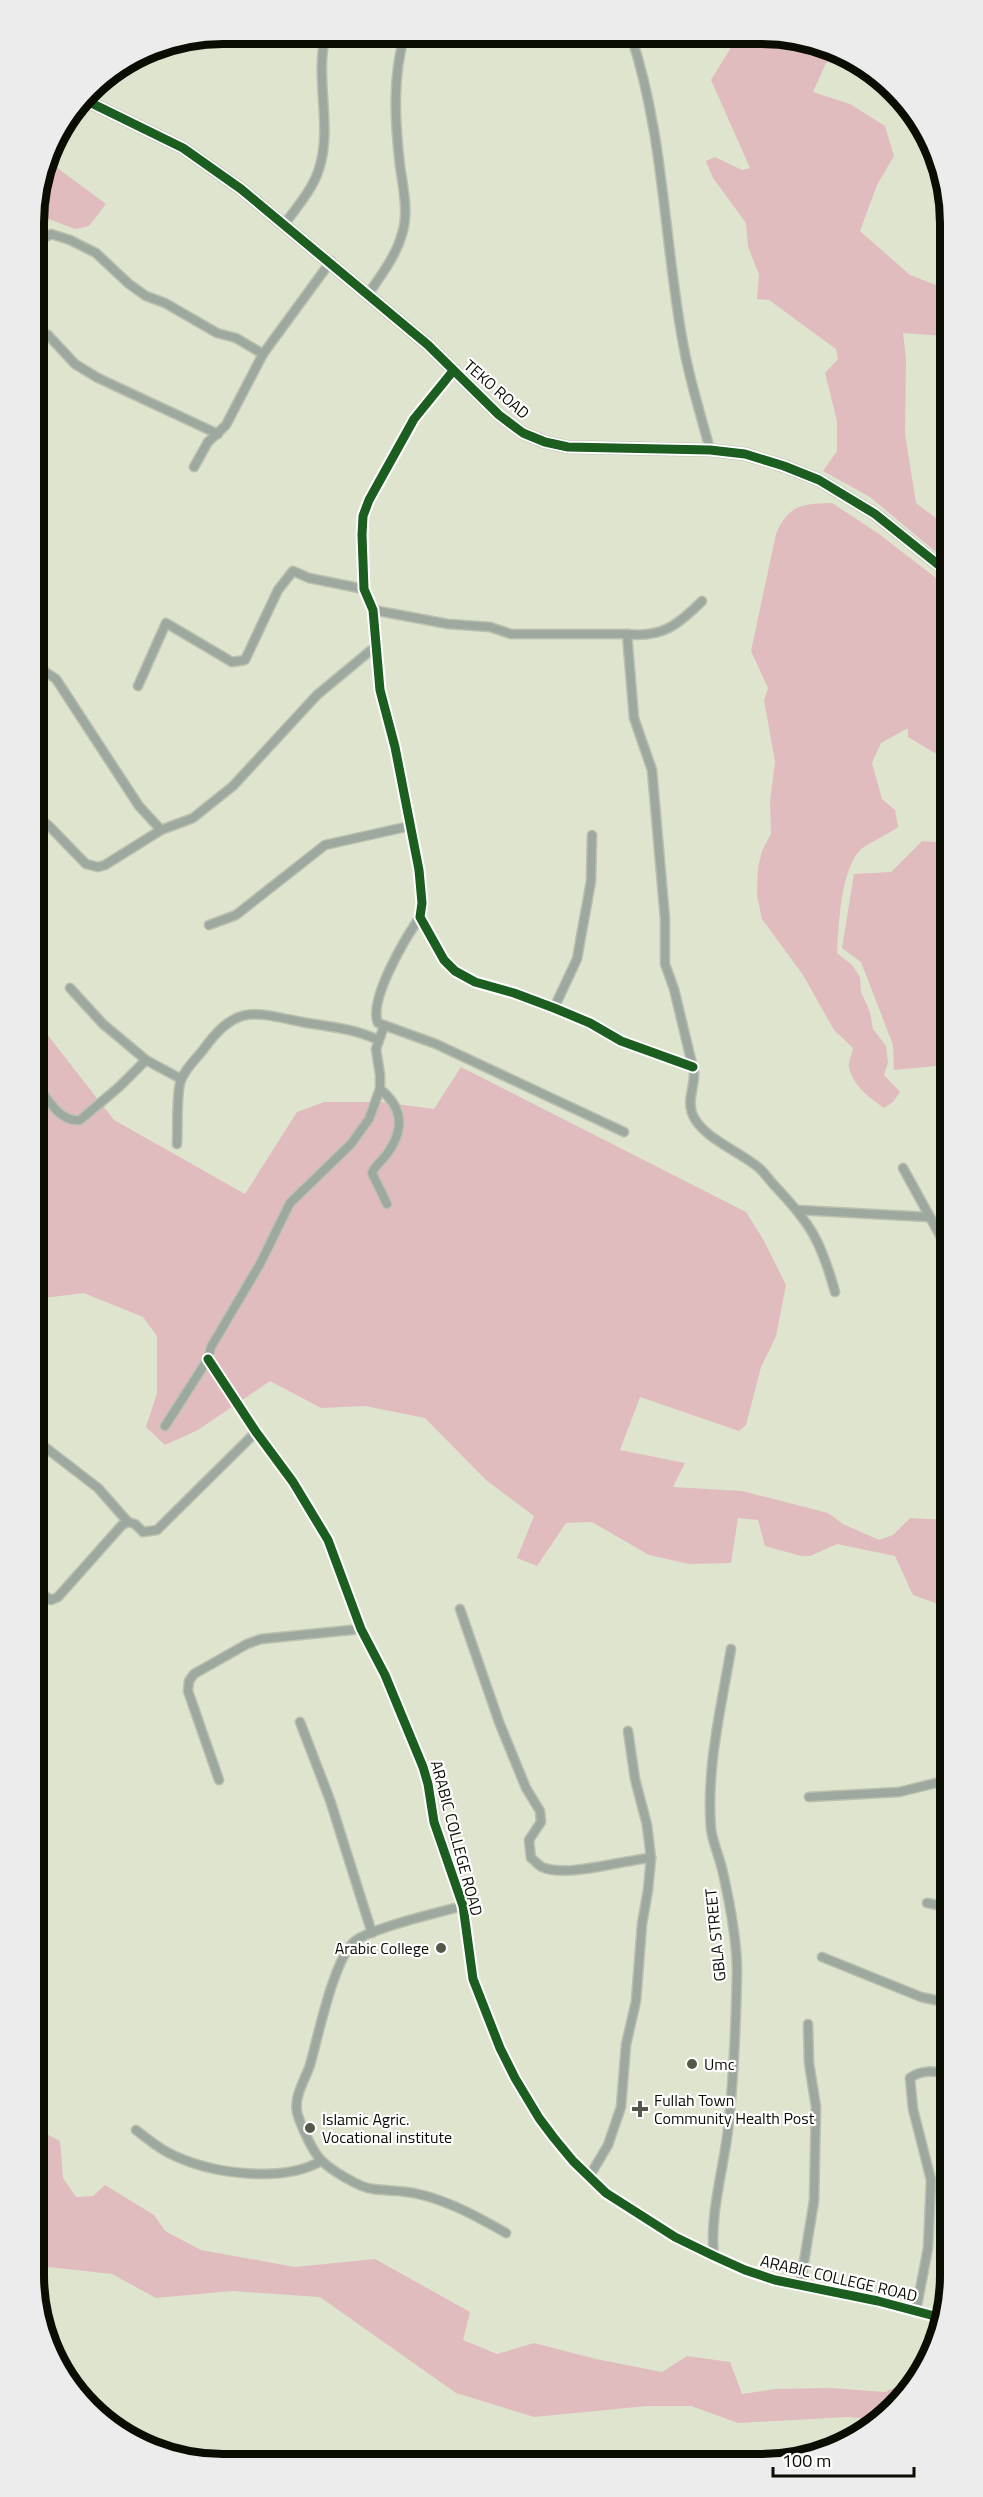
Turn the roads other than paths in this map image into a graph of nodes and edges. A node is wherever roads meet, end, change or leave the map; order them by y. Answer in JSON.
{"nodes":[{"id":1,"x":324,"y":44,"type":"edge"},
{"id":2,"x":402,"y":44,"type":"edge"},
{"id":3,"x":634,"y":44,"type":"edge"},
{"id":4,"x":90,"y":103,"type":"edge"},
{"id":5,"x":284,"y":225,"type":"junction"},
{"id":6,"x":44,"y":239,"type":"edge"},
{"id":7,"x":330,"y":261,"type":"junction"},
{"id":8,"x":369,"y":294,"type":"junction"},
{"id":9,"x":44,"y":333,"type":"edge"},
{"id":10,"x":263,"y":354,"type":"junction"},
{"id":11,"x":453,"y":371,"type":"junction"},
{"id":12,"x":218,"y":434,"type":"junction"},
{"id":13,"x":710,"y":450,"type":"junction"},
{"id":14,"x":194,"y":467,"type":"dead end"},
{"id":15,"x":940,"y":566,"type":"edge"},
{"id":16,"x":364,"y":589,"type":"junction"},
{"id":17,"x":702,"y":601,"type":"dead end"},
{"id":18,"x":373,"y":610,"type":"junction"},
{"id":19,"x":627,"y":634,"type":"junction"},
{"id":20,"x":376,"y":646,"type":"junction"},
{"id":21,"x":44,"y":671,"type":"edge"},
{"id":22,"x":138,"y":686,"type":"dead end"},
{"id":23,"x":44,"y":822,"type":"edge"},
{"id":24,"x":410,"y":826,"type":"junction"},
{"id":25,"x":161,"y":830,"type":"junction"},
{"id":26,"x":592,"y":835,"type":"dead end"},
{"id":27,"x":420,"y":917,"type":"junction"},
{"id":28,"x":209,"y":925,"type":"dead end"},
{"id":29,"x":70,"y":987,"type":"dead end"},
{"id":30,"x":554,"y":1008,"type":"junction"},
{"id":31,"x":384,"y":1026,"type":"junction"},
{"id":32,"x":378,"y":1040,"type":"junction"},
{"id":33,"x":146,"y":1060,"type":"junction"},
{"id":34,"x":693,"y":1067,"type":"junction"},
{"id":35,"x":181,"y":1078,"type":"junction"},
{"id":36,"x":380,"y":1089,"type":"junction"},
{"id":37,"x":44,"y":1094,"type":"edge"},
{"id":38,"x":624,"y":1132,"type":"dead end"},
{"id":39,"x":177,"y":1144,"type":"dead end"},
{"id":40,"x":903,"y":1168,"type":"dead end"},
{"id":41,"x":387,"y":1204,"type":"dead end"},
{"id":42,"x":798,"y":1210,"type":"junction"},
{"id":43,"x":928,"y":1217,"type":"junction"},
{"id":44,"x":940,"y":1236,"type":"edge"},
{"id":45,"x":835,"y":1292,"type":"dead end"},
{"id":46,"x":208,"y":1359,"type":"junction"},
{"id":47,"x":165,"y":1426,"type":"dead end"},
{"id":48,"x":256,"y":1432,"type":"junction"},
{"id":49,"x":44,"y":1446,"type":"edge"},
{"id":50,"x":128,"y":1522,"type":"junction"},
{"id":51,"x":44,"y":1596,"type":"edge"},
{"id":52,"x":460,"y":1609,"type":"dead end"},
{"id":53,"x":361,"y":1629,"type":"junction"},
{"id":54,"x":731,"y":1649,"type":"dead end"},
{"id":55,"x":300,"y":1722,"type":"dead end"},
{"id":56,"x":628,"y":1731,"type":"dead end"},
{"id":57,"x":219,"y":1780,"type":"dead end"},
{"id":58,"x":939,"y":1782,"type":"edge"},
{"id":59,"x":809,"y":1797,"type":"dead end"},
{"id":60,"x":651,"y":1858,"type":"junction"},
{"id":61,"x":927,"y":1903,"type":"dead end"},
{"id":62,"x":939,"y":1905,"type":"edge"},
{"id":63,"x":463,"y":1906,"type":"junction"},
{"id":64,"x":372,"y":1933,"type":"junction"},
{"id":65,"x":822,"y":1957,"type":"dead end"},
{"id":66,"x":939,"y":2001,"type":"edge"},
{"id":67,"x":808,"y":2024,"type":"dead end"},
{"id":68,"x":939,"y":2072,"type":"edge"},
{"id":69,"x":136,"y":2130,"type":"dead end"},
{"id":70,"x":321,"y":2161,"type":"junction"},
{"id":71,"x":589,"y":2176,"type":"junction"},
{"id":72,"x":506,"y":2233,"type":"dead end"},
{"id":73,"x":714,"y":2256,"type":"junction"},
{"id":74,"x":800,"y":2286,"type":"junction"},
{"id":75,"x":916,"y":2311,"type":"junction"},
{"id":76,"x":934,"y":2316,"type":"edge"}],
"edges":[{"from":1,"to":5,"type":"street"},
{"from":2,"to":8,"type":"street"},
{"from":3,"to":13,"type":"street"},
{"from":4,"to":5,"type":"street","name":"TEKO ROAD"},
{"from":5,"to":7,"type":"street","name":"TEKO ROAD"},
{"from":6,"to":10,"type":"street"},
{"from":7,"to":8,"type":"street","name":"TEKO ROAD"},
{"from":7,"to":10,"type":"street"},
{"from":8,"to":11,"type":"street","name":"TEKO ROAD"},
{"from":9,"to":12,"type":"street"},
{"from":10,"to":12,"type":"street"},
{"from":11,"to":13,"type":"street","name":"TEKO ROAD"},
{"from":11,"to":16,"type":"street"},
{"from":12,"to":14,"type":"street"},
{"from":13,"to":15,"type":"street","name":"TEKO ROAD"},
{"from":16,"to":18,"type":"street"},
{"from":16,"to":22,"type":"street"},
{"from":17,"to":19,"type":"street"},
{"from":18,"to":19,"type":"street"},
{"from":18,"to":20,"type":"street"},
{"from":19,"to":34,"type":"street"},
{"from":20,"to":24,"type":"street"},
{"from":20,"to":25,"type":"street"},
{"from":21,"to":25,"type":"street"},
{"from":23,"to":25,"type":"street"},
{"from":24,"to":27,"type":"street"},
{"from":24,"to":28,"type":"street"},
{"from":26,"to":30,"type":"street"},
{"from":27,"to":30,"type":"street"},
{"from":27,"to":31,"type":"street"},
{"from":29,"to":33,"type":"street"},
{"from":30,"to":34,"type":"street"},
{"from":31,"to":32,"type":"street"},
{"from":31,"to":38,"type":"street"},
{"from":32,"to":35,"type":"street"},
{"from":32,"to":36,"type":"street"},
{"from":33,"to":35,"type":"street"},
{"from":33,"to":37,"type":"street"},
{"from":34,"to":42,"type":"street"},
{"from":35,"to":39,"type":"street"},
{"from":36,"to":41,"type":"street"},
{"from":36,"to":46,"type":"street"},
{"from":40,"to":43,"type":"street"},
{"from":42,"to":43,"type":"street"},
{"from":42,"to":45,"type":"street"},
{"from":43,"to":44,"type":"street"},
{"from":46,"to":47,"type":"street"},
{"from":46,"to":48,"type":"street","name":"ARABIC COLLEGE ROAD"},
{"from":48,"to":50,"type":"street"},
{"from":48,"to":53,"type":"street","name":"ARABIC COLLEGE ROAD"},
{"from":49,"to":50,"type":"street"},
{"from":50,"to":51,"type":"street"},
{"from":52,"to":60,"type":"street"},
{"from":53,"to":57,"type":"street"},
{"from":53,"to":63,"type":"street","name":"ARABIC COLLEGE ROAD"},
{"from":54,"to":73,"type":"street","name":"GBLA STREET"},
{"from":55,"to":64,"type":"street"},
{"from":56,"to":60,"type":"street"},
{"from":58,"to":59,"type":"street"},
{"from":60,"to":71,"type":"street"},
{"from":61,"to":62,"type":"street"},
{"from":63,"to":64,"type":"street"},
{"from":63,"to":71,"type":"street","name":"ARABIC COLLEGE ROAD"},
{"from":64,"to":70,"type":"street"},
{"from":65,"to":66,"type":"street"},
{"from":67,"to":74,"type":"street"},
{"from":68,"to":75,"type":"street"},
{"from":69,"to":70,"type":"street"},
{"from":70,"to":72,"type":"street"},
{"from":71,"to":73,"type":"street","name":"ARABIC COLLEGE ROAD"},
{"from":73,"to":74,"type":"street","name":"ARABIC COLLEGE ROAD"},
{"from":74,"to":75,"type":"street","name":"ARABIC COLLEGE ROAD"},
{"from":75,"to":76,"type":"street","name":"ARABIC COLLEGE ROAD"}]}
